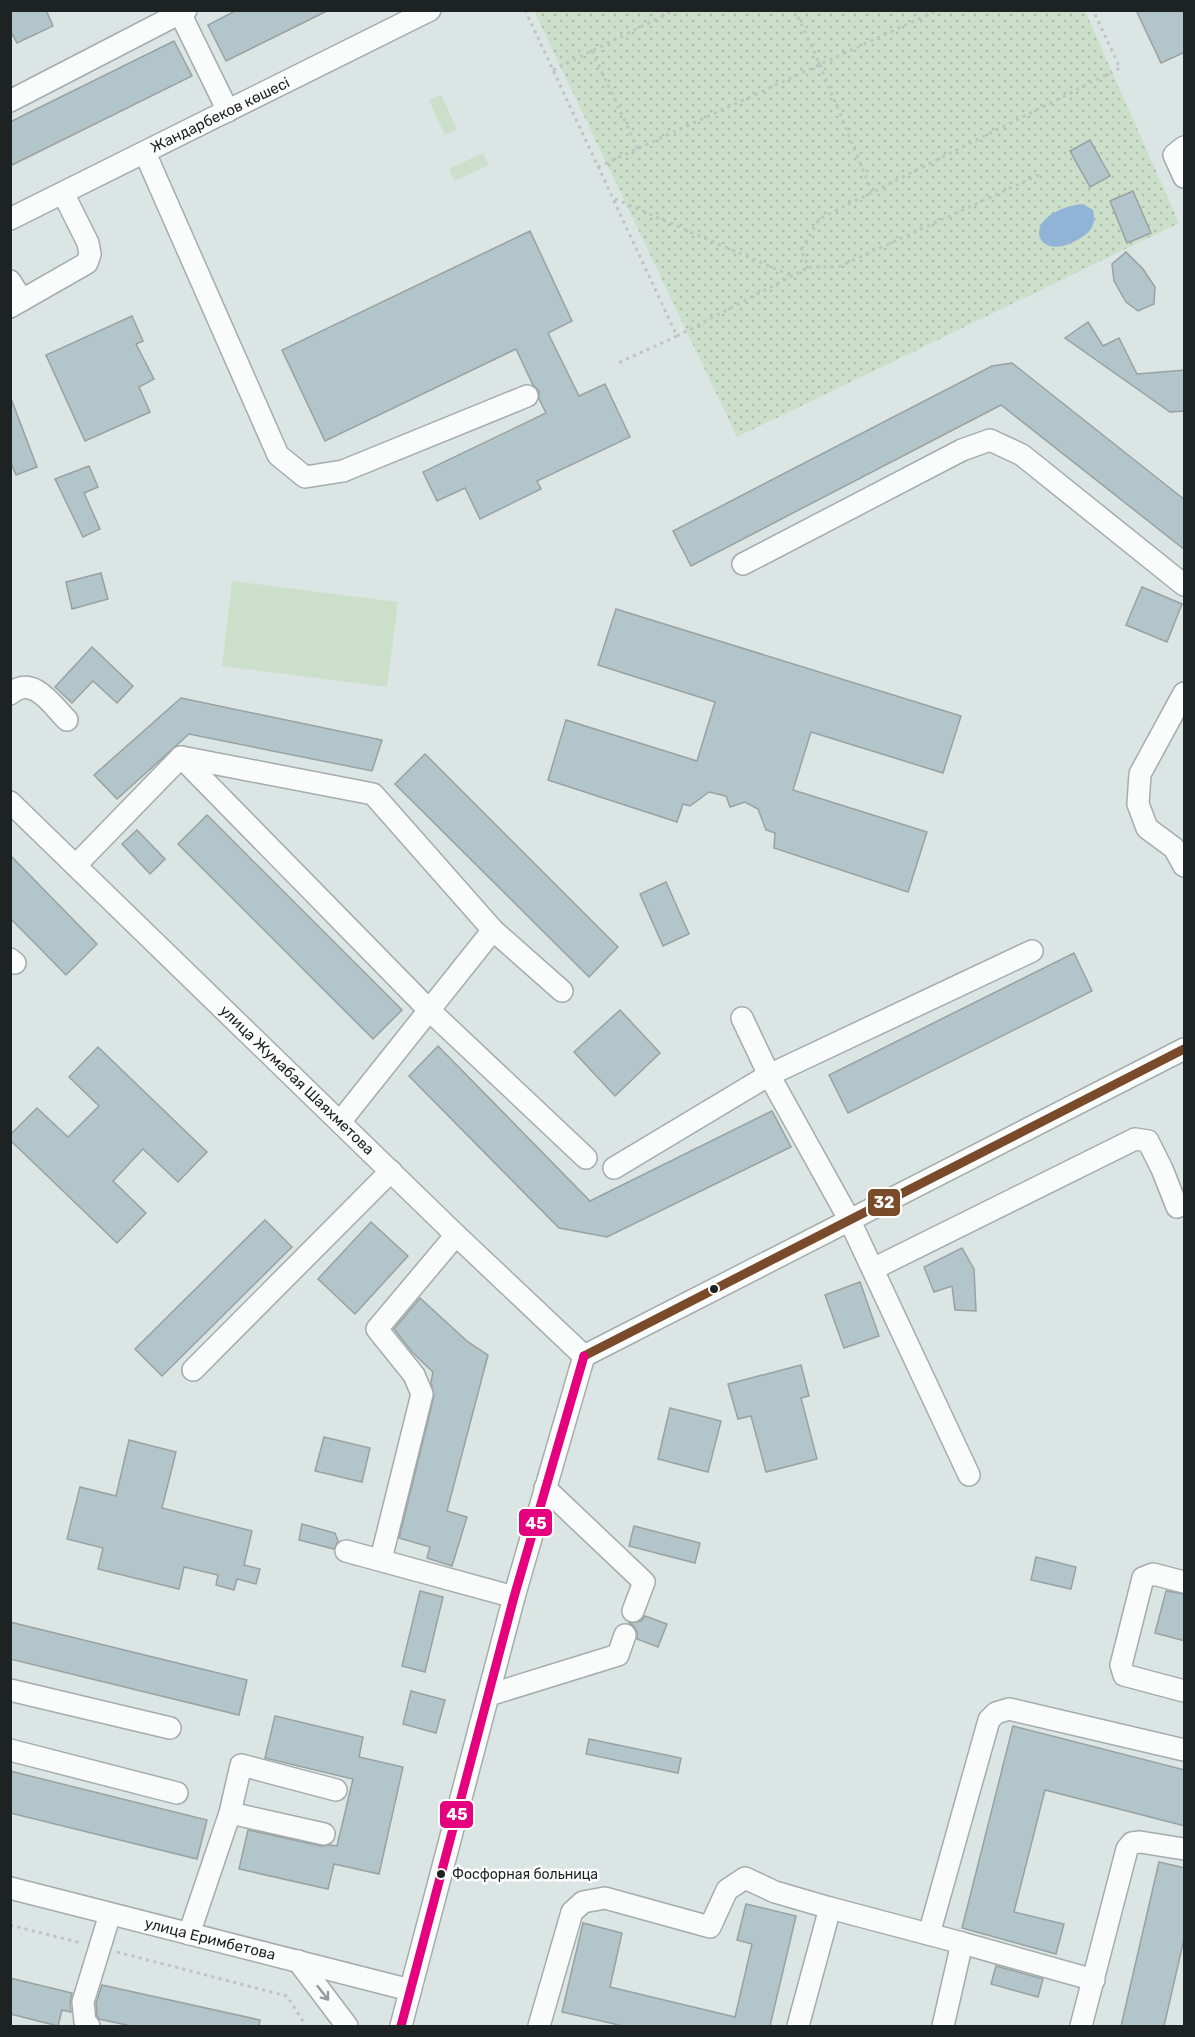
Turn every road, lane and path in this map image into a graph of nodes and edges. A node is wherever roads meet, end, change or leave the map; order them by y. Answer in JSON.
{"nodes":[{"id":1,"x":430,"y":10,"type":"edge"},
{"id":2,"x":525,"y":10,"type":"edge"},
{"id":3,"x":675,"y":10,"type":"edge"},
{"id":4,"x":795,"y":10,"type":"edge"},
{"id":5,"x":938,"y":10,"type":"edge"},
{"id":6,"x":1093,"y":10,"type":"edge"},
{"id":7,"x":183,"y":12,"type":"edge"},
{"id":8,"x":592,"y":51,"type":"junction"},
{"id":9,"x":820,"y":65,"type":"junction"},
{"id":10,"x":553,"y":70,"type":"junction"},
{"id":11,"x":13,"y":94,"type":"edge"},
{"id":12,"x":228,"y":111,"type":"junction"},
{"id":13,"x":1185,"y":147,"type":"edge"},
{"id":14,"x":638,"y":148,"type":"junction"},
{"id":15,"x":145,"y":153,"type":"junction"},
{"id":16,"x":598,"y":167,"type":"junction"},
{"id":17,"x":1039,"y":175,"type":"dead end"},
{"id":18,"x":1185,"y":177,"type":"edge"},
{"id":19,"x":872,"y":192,"type":"junction"},
{"id":20,"x":63,"y":193,"type":"junction"},
{"id":21,"x":613,"y":199,"type":"junction"},
{"id":22,"x":10,"y":219,"type":"edge"},
{"id":23,"x":809,"y":267,"type":"junction"},
{"id":24,"x":792,"y":276,"type":"junction"},
{"id":25,"x":10,"y":281,"type":"edge"},
{"id":26,"x":16,"y":303,"type":"edge"},
{"id":27,"x":677,"y":336,"type":"junction"},
{"id":28,"x":618,"y":363,"type":"dead end"},
{"id":29,"x":527,"y":396,"type":"dead end"},
{"id":30,"x":743,"y":564,"type":"dead end"},
{"id":31,"x":1185,"y":585,"type":"edge"},
{"id":32,"x":1185,"y":693,"type":"edge"},
{"id":33,"x":10,"y":694,"type":"edge"},
{"id":34,"x":67,"y":720,"type":"dead end"},
{"id":35,"x":180,"y":757,"type":"junction"},
{"id":36,"x":10,"y":802,"type":"edge"},
{"id":37,"x":1181,"y":852,"type":"edge"},
{"id":38,"x":76,"y":865,"type":"junction"},
{"id":39,"x":493,"y":930,"type":"junction"},
{"id":40,"x":1032,"y":951,"type":"dead end"},
{"id":41,"x":562,"y":991,"type":"dead end"},
{"id":42,"x":429,"y":1010,"type":"junction"},
{"id":43,"x":742,"y":1018,"type":"dead end"},
{"id":44,"x":1185,"y":1048,"type":"edge"},
{"id":45,"x":769,"y":1075,"type":"junction"},
{"id":46,"x":339,"y":1122,"type":"junction"},
{"id":47,"x":586,"y":1158,"type":"dead end"},
{"id":48,"x":614,"y":1168,"type":"dead end"},
{"id":49,"x":391,"y":1172,"type":"junction"},
{"id":50,"x":1177,"y":1207,"type":"dead end"},
{"id":51,"x":849,"y":1219,"type":"junction"},
{"id":52,"x":456,"y":1235,"type":"junction"},
{"id":53,"x":873,"y":1269,"type":"junction"},
{"id":54,"x":584,"y":1356,"type":"junction"},
{"id":55,"x":194,"y":1370,"type":"dead end"},
{"id":56,"x":969,"y":1475,"type":"dead end"},
{"id":57,"x":545,"y":1488,"type":"junction"},
{"id":58,"x":346,"y":1551,"type":"dead end"},
{"id":59,"x":381,"y":1559,"type":"junction"},
{"id":60,"x":1185,"y":1582,"type":"edge"},
{"id":61,"x":514,"y":1597,"type":"junction"},
{"id":62,"x":633,"y":1611,"type":"dead end"},
{"id":63,"x":625,"y":1635,"type":"dead end"},
{"id":64,"x":10,"y":1690,"type":"edge"},
{"id":65,"x":1185,"y":1690,"type":"edge"},
{"id":66,"x":489,"y":1695,"type":"junction"},
{"id":67,"x":170,"y":1728,"type":"dead end"},
{"id":68,"x":10,"y":1750,"type":"edge"},
{"id":69,"x":1185,"y":1750,"type":"edge"},
{"id":70,"x":336,"y":1790,"type":"dead end"},
{"id":71,"x":177,"y":1793,"type":"dead end"},
{"id":72,"x":230,"y":1813,"type":"junction"},
{"id":73,"x":324,"y":1834,"type":"dead end"},
{"id":74,"x":1185,"y":1849,"type":"edge"},
{"id":75,"x":10,"y":1888,"type":"edge"},
{"id":76,"x":830,"y":1908,"type":"junction"},
{"id":77,"x":110,"y":1914,"type":"junction"},
{"id":78,"x":10,"y":1925,"type":"edge"},
{"id":79,"x":189,"y":1934,"type":"junction"},
{"id":80,"x":929,"y":1934,"type":"junction"},
{"id":81,"x":962,"y":1943,"type":"junction"},
{"id":82,"x":99,"y":1947,"type":"junction"},
{"id":83,"x":298,"y":1961,"type":"junction"},
{"id":84,"x":1094,"y":1980,"type":"junction"},
{"id":85,"x":410,"y":1990,"type":"junction"},
{"id":86,"x":89,"y":2026,"type":"edge"},
{"id":87,"x":306,"y":2026,"type":"edge"},
{"id":88,"x":347,"y":2026,"type":"edge"},
{"id":89,"x":401,"y":2026,"type":"edge"},
{"id":90,"x":539,"y":2026,"type":"edge"},
{"id":91,"x":798,"y":2026,"type":"edge"},
{"id":92,"x":943,"y":2026,"type":"edge"},
{"id":93,"x":1081,"y":2026,"type":"edge"}],
"edges":[{"from":1,"to":12,"type":"street","name":"Жандарбеков көшесі"},
{"from":2,"to":10,"type":"path"},
{"from":3,"to":8,"type":"path"},
{"from":4,"to":9,"type":"path"},
{"from":5,"to":9,"type":"path"},
{"from":6,"to":19,"type":"path"},
{"from":7,"to":11,"type":"street"},
{"from":7,"to":12,"type":"street"},
{"from":8,"to":10,"type":"path"},
{"from":8,"to":14,"type":"path"},
{"from":9,"to":14,"type":"path"},
{"from":9,"to":19,"type":"path"},
{"from":10,"to":16,"type":"path"},
{"from":12,"to":15,"type":"street","name":"Жандарбеков көшесі"},
{"from":13,"to":18,"type":"street"},
{"from":14,"to":16,"type":"path"},
{"from":15,"to":20,"type":"street","name":"Жандарбеков көшесі"},
{"from":15,"to":29,"type":"street"},
{"from":16,"to":21,"type":"path"},
{"from":17,"to":23,"type":"path"},
{"from":19,"to":23,"type":"path"},
{"from":20,"to":22,"type":"street","name":"Жандарбеков көшесі"},
{"from":20,"to":26,"type":"street"},
{"from":21,"to":24,"type":"path"},
{"from":21,"to":27,"type":"path"},
{"from":23,"to":24,"type":"path"},
{"from":24,"to":27,"type":"path"},
{"from":25,"to":26,"type":"street"},
{"from":27,"to":28,"type":"path"},
{"from":30,"to":31,"type":"street"},
{"from":32,"to":37,"type":"street"},
{"from":33,"to":34,"type":"street"},
{"from":35,"to":38,"type":"street"},
{"from":35,"to":39,"type":"street"},
{"from":35,"to":42,"type":"street"},
{"from":36,"to":38,"type":"street","name":"улица Жумабая Шаяхметова"},
{"from":38,"to":46,"type":"street","name":"улица Жумабая Шаяхметова"},
{"from":39,"to":41,"type":"street"},
{"from":39,"to":42,"type":"street"},
{"from":40,"to":45,"type":"street"},
{"from":42,"to":46,"type":"street"},
{"from":42,"to":47,"type":"street"},
{"from":43,"to":45,"type":"street"},
{"from":44,"to":51,"type":"street"},
{"from":45,"to":48,"type":"street"},
{"from":45,"to":51,"type":"street"},
{"from":46,"to":49,"type":"street","name":"улица Жумабая Шаяхметова"},
{"from":49,"to":52,"type":"street","name":"улица Жумабая Шаяхметова"},
{"from":49,"to":55,"type":"street"},
{"from":50,"to":53,"type":"street"},
{"from":51,"to":53,"type":"street"},
{"from":51,"to":54,"type":"street"},
{"from":52,"to":54,"type":"street","name":"улица Жумабая Шаяхметова"},
{"from":52,"to":59,"type":"street"},
{"from":53,"to":56,"type":"street"},
{"from":54,"to":57,"type":"street"},
{"from":57,"to":61,"type":"street"},
{"from":57,"to":62,"type":"street"},
{"from":58,"to":59,"type":"street"},
{"from":59,"to":61,"type":"street"},
{"from":60,"to":65,"type":"street"},
{"from":61,"to":66,"type":"street"},
{"from":63,"to":66,"type":"street"},
{"from":64,"to":67,"type":"street"},
{"from":66,"to":85,"type":"street"},
{"from":68,"to":71,"type":"street"},
{"from":69,"to":80,"type":"street"},
{"from":70,"to":72,"type":"street"},
{"from":72,"to":73,"type":"street"},
{"from":72,"to":79,"type":"street"},
{"from":74,"to":84,"type":"street"},
{"from":75,"to":77,"type":"street","name":"улица Еримбетова"},
{"from":76,"to":80,"type":"street"},
{"from":76,"to":90,"type":"street"},
{"from":76,"to":91,"type":"street"},
{"from":77,"to":79,"type":"street","name":"улица Еримбетова"},
{"from":77,"to":82,"type":"street"},
{"from":78,"to":82,"type":"path"},
{"from":79,"to":83,"type":"street","name":"улица Еримбетова"},
{"from":80,"to":81,"type":"street"},
{"from":81,"to":84,"type":"street"},
{"from":81,"to":92,"type":"street"},
{"from":82,"to":86,"type":"street"},
{"from":82,"to":87,"type":"path"},
{"from":83,"to":85,"type":"street","name":"улица Еримбетова"},
{"from":83,"to":88,"type":"street","one_way":true},
{"from":84,"to":93,"type":"street"},
{"from":85,"to":89,"type":"street"}]}
